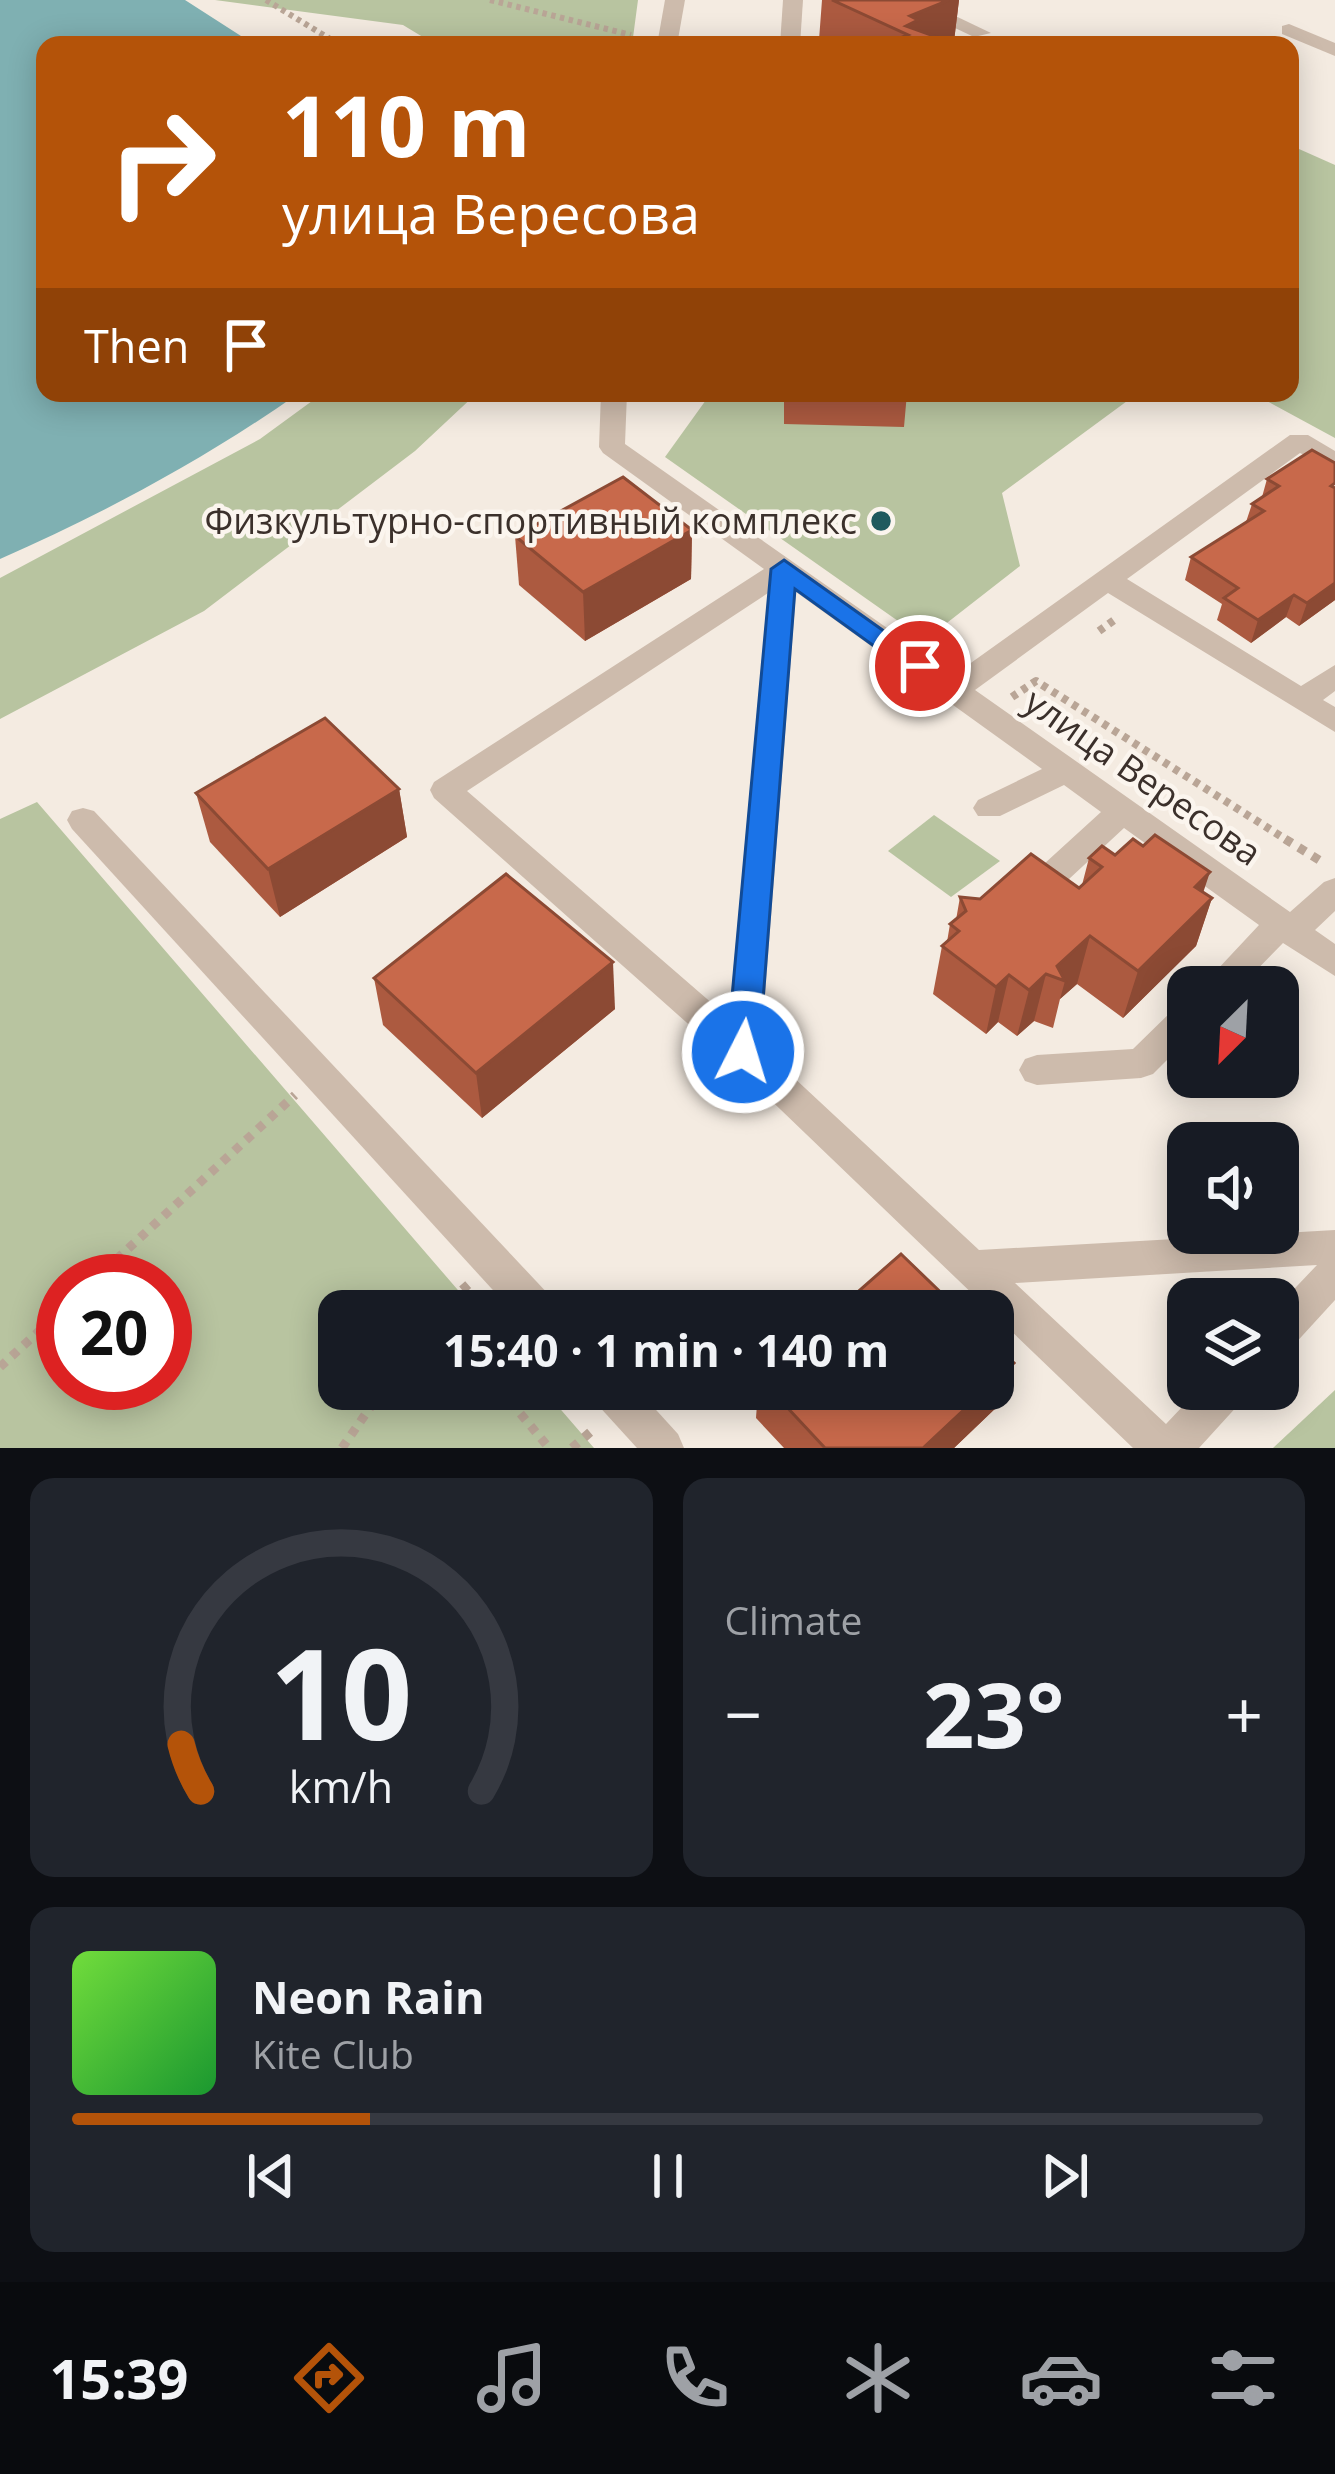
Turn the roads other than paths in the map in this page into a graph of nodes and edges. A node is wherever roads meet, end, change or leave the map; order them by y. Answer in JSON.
{"nodes":[{"id":1,"x":675,"y":0,"type":"edge"},
{"id":2,"x":793,"y":0,"type":"edge"},
{"id":3,"x":914,"y":1,"type":"edge"},
{"id":4,"x":1288,"y":30,"type":"dead end"},
{"id":5,"x":669,"y":36,"type":"edge"},
{"id":6,"x":791,"y":36,"type":"edge"},
{"id":7,"x":976,"y":36,"type":"edge"},
{"id":8,"x":1335,"y":50,"type":"edge"},
{"id":9,"x":614,"y":402,"type":"edge"},
{"id":10,"x":1335,"y":462,"type":"edge"},
{"id":11,"x":784,"y":569,"type":"junction"},
{"id":12,"x":1107,"y":580,"type":"junction"},
{"id":13,"x":1335,"y":675,"type":"edge"},
{"id":14,"x":953,"y":690,"type":"junction"},
{"id":15,"x":1302,"y":701,"type":"junction"},
{"id":16,"x":1335,"y":722,"type":"edge"},
{"id":17,"x":1066,"y":770,"type":"junction"},
{"id":18,"x":989,"y":808,"type":"dead end"},
{"id":19,"x":1123,"y":810,"type":"junction"},
{"id":20,"x":83,"y":820,"type":"dead end"},
{"id":21,"x":1044,"y":883,"type":"edge"},
{"id":22,"x":1335,"y":891,"type":"edge"},
{"id":23,"x":1287,"y":927,"type":"junction"},
{"id":24,"x":1335,"y":962,"type":"edge"},
{"id":25,"x":1242,"y":966,"type":"edge"},
{"id":26,"x":1167,"y":1037,"type":"edge"},
{"id":27,"x":743,"y":1052,"type":"junction"},
{"id":28,"x":1037,"y":1070,"type":"dead end"},
{"id":29,"x":1335,"y":1246,"type":"edge"},
{"id":30,"x":967,"y":1268,"type":"junction"},
{"id":31,"x":1335,"y":1273,"type":"edge"},
{"id":32,"x":519,"y":1290,"type":"edge"},
{"id":33,"x":1299,"y":1312,"type":"edge"},
{"id":34,"x":629,"y":1410,"type":"edge"},
{"id":35,"x":1205,"y":1410,"type":"edge"},
{"id":36,"x":664,"y":1448,"type":"edge"},
{"id":37,"x":1167,"y":1448,"type":"edge"}],
"edges":[{"from":1,"to":5,"type":"street"},
{"from":2,"to":6,"type":"street"},
{"from":3,"to":7,"type":"street"},
{"from":4,"to":8,"type":"street"},
{"from":9,"to":11,"type":"street","name":"улица Вересова"},
{"from":10,"to":12,"type":"street"},
{"from":11,"to":14,"type":"street","name":"улица Вересова"},
{"from":11,"to":27,"type":"street"},
{"from":11,"to":27,"type":"street"},
{"from":12,"to":14,"type":"street"},
{"from":12,"to":15,"type":"street"},
{"from":13,"to":15,"type":"street"},
{"from":14,"to":17,"type":"street","name":"улица Вересова"},
{"from":15,"to":16,"type":"street"},
{"from":17,"to":18,"type":"street"},
{"from":17,"to":19,"type":"street","name":"улица Вересова"},
{"from":19,"to":21,"type":"street"},
{"from":19,"to":23,"type":"street","name":"улица Вересова"},
{"from":20,"to":32,"type":"street"},
{"from":22,"to":23,"type":"street"},
{"from":23,"to":24,"type":"street","name":"улица Вересова"},
{"from":23,"to":25,"type":"street"},
{"from":26,"to":28,"type":"street"},
{"from":27,"to":30,"type":"street"},
{"from":29,"to":30,"type":"street"},
{"from":30,"to":37,"type":"street"},
{"from":31,"to":33,"type":"street"},
{"from":34,"to":36,"type":"street"},
{"from":35,"to":37,"type":"street"}]}
